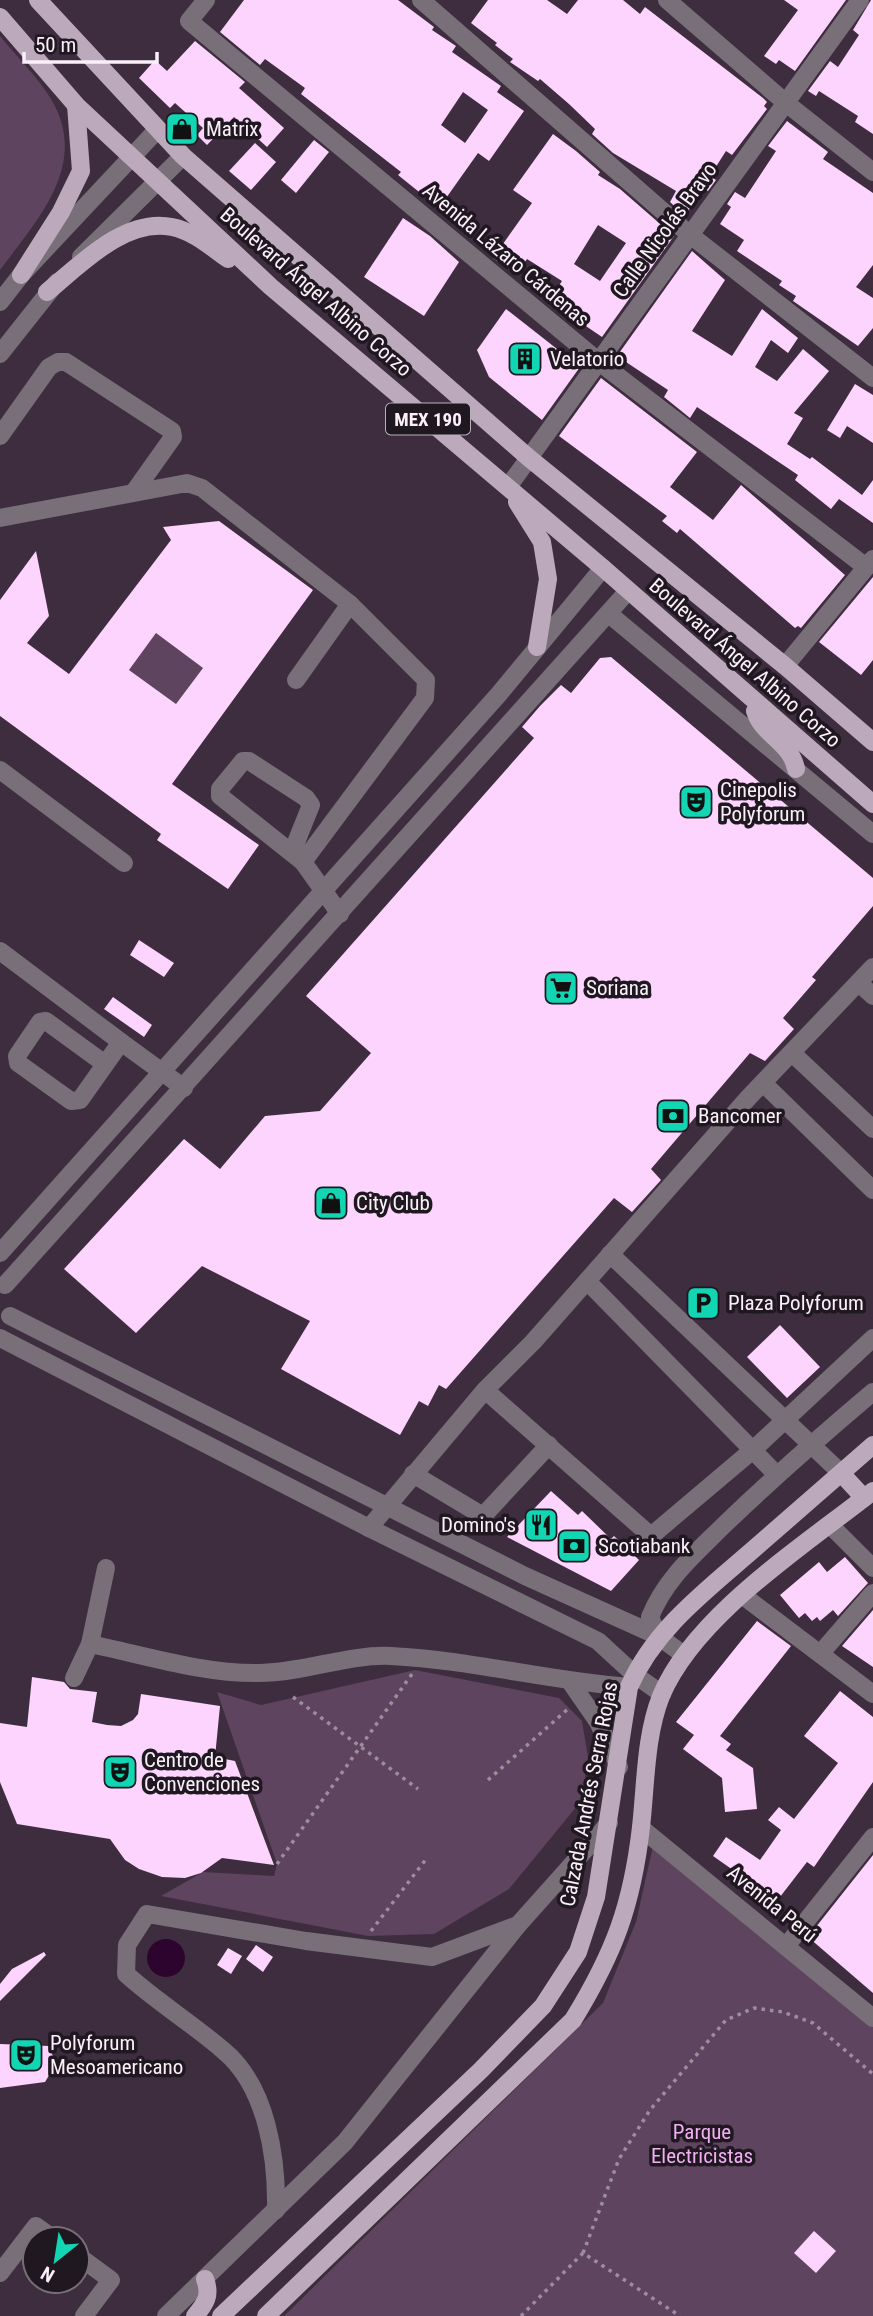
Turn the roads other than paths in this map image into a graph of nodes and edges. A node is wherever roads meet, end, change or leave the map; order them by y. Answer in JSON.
{"nodes":[{"id":1,"x":38,"y":0,"type":"edge"},
{"id":2,"x":206,"y":0,"type":"edge"},
{"id":3,"x":667,"y":0,"type":"edge"},
{"id":4,"x":860,"y":0,"type":"edge"},
{"id":5,"x":431,"y":3,"type":"edge"},
{"id":6,"x":0,"y":18,"type":"edge"},
{"id":7,"x":786,"y":103,"type":"junction"},
{"id":8,"x":76,"y":105,"type":"junction"},
{"id":9,"x":157,"y":130,"type":"junction"},
{"id":10,"x":183,"y":156,"type":"junction"},
{"id":11,"x":131,"y":158,"type":"junction"},
{"id":12,"x":873,"y":172,"type":"edge"},
{"id":13,"x":158,"y":181,"type":"junction"},
{"id":14,"x":689,"y":234,"type":"junction"},
{"id":15,"x":20,"y":275,"type":"junction"},
{"id":16,"x":271,"y":287,"type":"junction"},
{"id":17,"x":47,"y":292,"type":"junction"},
{"id":18,"x":0,"y":302,"type":"edge"},
{"id":19,"x":0,"y":354,"type":"edge"},
{"id":20,"x":598,"y":361,"type":"junction"},
{"id":21,"x":873,"y":378,"type":"edge"},
{"id":22,"x":0,"y":436,"type":"edge"},
{"id":23,"x":529,"y":458,"type":"junction"},
{"id":24,"x":508,"y":487,"type":"junction"},
{"id":25,"x":134,"y":492,"type":"junction"},
{"id":26,"x":0,"y":518,"type":"edge"},
{"id":27,"x":869,"y":563,"type":"edge"},
{"id":28,"x":603,"y":568,"type":"junction"},
{"id":29,"x":628,"y":591,"type":"junction"},
{"id":30,"x":350,"y":604,"type":"junction"},
{"id":31,"x":609,"y":614,"type":"junction"},
{"id":32,"x":537,"y":647,"type":"junction"},
{"id":33,"x":785,"y":667,"type":"junction"},
{"id":34,"x":296,"y":680,"type":"dead end"},
{"id":35,"x":753,"y":701,"type":"junction"},
{"id":36,"x":873,"y":742,"type":"edge"},
{"id":37,"x":796,"y":769,"type":"junction"},
{"id":38,"x":0,"y":770,"type":"edge"},
{"id":39,"x":873,"y":804,"type":"edge"},
{"id":40,"x":873,"y":834,"type":"edge"},
{"id":41,"x":298,"y":856,"type":"junction"},
{"id":42,"x":124,"y":863,"type":"dead end"},
{"id":43,"x":323,"y":889,"type":"junction"},
{"id":44,"x":340,"y":914,"type":"junction"},
{"id":45,"x":0,"y":951,"type":"edge"},
{"id":46,"x":873,"y":967,"type":"edge"},
{"id":47,"x":859,"y":983,"type":"junction"},
{"id":48,"x":873,"y":996,"type":"edge"},
{"id":49,"x":121,"y":1042,"type":"junction"},
{"id":50,"x":793,"y":1053,"type":"junction"},
{"id":51,"x":105,"y":1064,"type":"junction"},
{"id":52,"x":160,"y":1072,"type":"junction"},
{"id":53,"x":762,"y":1083,"type":"junction"},
{"id":54,"x":184,"y":1088,"type":"junction"},
{"id":55,"x":873,"y":1129,"type":"edge"},
{"id":56,"x":873,"y":1190,"type":"edge"},
{"id":57,"x":0,"y":1253,"type":"edge"},
{"id":58,"x":610,"y":1254,"type":"junction"},
{"id":59,"x":587,"y":1281,"type":"junction"},
{"id":60,"x":2,"y":1282,"type":"edge"},
{"id":61,"x":10,"y":1316,"type":"junction"},
{"id":62,"x":0,"y":1336,"type":"edge"},
{"id":63,"x":873,"y":1338,"type":"edge"},
{"id":64,"x":485,"y":1390,"type":"junction"},
{"id":65,"x":873,"y":1391,"type":"edge"},
{"id":66,"x":785,"y":1420,"type":"junction"},
{"id":67,"x":811,"y":1444,"type":"junction"},
{"id":68,"x":549,"y":1445,"type":"junction"},
{"id":69,"x":873,"y":1445,"type":"edge"},
{"id":70,"x":754,"y":1449,"type":"junction"},
{"id":71,"x":841,"y":1473,"type":"junction"},
{"id":72,"x":413,"y":1474,"type":"junction"},
{"id":73,"x":776,"y":1474,"type":"junction"},
{"id":74,"x":869,"y":1494,"type":"edge"},
{"id":75,"x":386,"y":1506,"type":"junction"},
{"id":76,"x":830,"y":1525,"type":"junction"},
{"id":77,"x":369,"y":1528,"type":"junction"},
{"id":78,"x":873,"y":1568,"type":"edge"},
{"id":79,"x":106,"y":1569,"type":"dead end"},
{"id":80,"x":873,"y":1593,"type":"edge"},
{"id":81,"x":742,"y":1595,"type":"junction"},
{"id":82,"x":658,"y":1636,"type":"junction"},
{"id":83,"x":90,"y":1644,"type":"junction"},
{"id":84,"x":820,"y":1654,"type":"junction"},
{"id":85,"x":684,"y":1655,"type":"junction"},
{"id":86,"x":74,"y":1678,"type":"dead end"},
{"id":87,"x":632,"y":1681,"type":"junction"},
{"id":88,"x":576,"y":1690,"type":"junction"},
{"id":89,"x":662,"y":1694,"type":"junction"},
{"id":90,"x":873,"y":1694,"type":"edge"},
{"id":91,"x":619,"y":1767,"type":"junction"},
{"id":92,"x":609,"y":1823,"type":"junction"},
{"id":93,"x":641,"y":1828,"type":"junction"},
{"id":94,"x":873,"y":1837,"type":"edge"},
{"id":95,"x":518,"y":1925,"type":"junction"},
{"id":96,"x":787,"y":1945,"type":"junction"},
{"id":97,"x":873,"y":2018,"type":"edge"},
{"id":98,"x":276,"y":2210,"type":"junction"},
{"id":99,"x":21,"y":2246,"type":"edge"},
{"id":100,"x":91,"y":2265,"type":"edge"},
{"id":101,"x":0,"y":2273,"type":"edge"},
{"id":102,"x":205,"y":2279,"type":"junction"},
{"id":103,"x":84,"y":2316,"type":"edge"},
{"id":104,"x":166,"y":2316,"type":"edge"},
{"id":105,"x":195,"y":2316,"type":"edge"},
{"id":106,"x":221,"y":2316,"type":"edge"},
{"id":107,"x":266,"y":2316,"type":"edge"}],
"edges":[{"from":1,"to":9,"type":"main road","name":"Boulevard Ángel Albino Corzo","number":"MEX 190"},
{"from":2,"to":20,"type":"street","name":"Avenida Lázaro Cárdenas"},
{"from":3,"to":7,"type":"street"},
{"from":4,"to":7,"type":"street","name":"Calle Nicolás Bravo"},
{"from":5,"to":14,"type":"street"},
{"from":6,"to":8,"type":"main road","name":"Boulevard Ángel Albino Corzo","number":"MEX 190"},
{"from":7,"to":12,"type":"street"},
{"from":7,"to":14,"type":"street","name":"Calle Nicolás Bravo"},
{"from":8,"to":11,"type":"main road","name":"Boulevard Ángel Albino Corzo","number":"MEX 190"},
{"from":8,"to":15,"type":"main road"},
{"from":9,"to":10,"type":"main road","name":"Boulevard Ángel Albino Corzo","number":"MEX 190"},
{"from":9,"to":11,"type":"street"},
{"from":10,"to":13,"type":"street"},
{"from":10,"to":23,"type":"main road","name":"Boulevard Ángel Albino Corzo","number":"MEX 190"},
{"from":11,"to":13,"type":"main road","name":"Boulevard Ángel Albino Corzo","number":"MEX 190"},
{"from":11,"to":15,"type":"street"},
{"from":13,"to":16,"type":"main road","name":"Boulevard Ángel Albino Corzo","number":"MEX 190"},
{"from":13,"to":17,"type":"street"},
{"from":14,"to":20,"type":"street","name":"Calle Nicolás Bravo"},
{"from":14,"to":21,"type":"street"},
{"from":15,"to":18,"type":"street"},
{"from":16,"to":17,"type":"main road"},
{"from":16,"to":24,"type":"main road","name":"Boulevard Ángel Albino Corzo","number":"MEX 190"},
{"from":17,"to":19,"type":"street"},
{"from":20,"to":23,"type":"street","name":"Calle Nicolás Bravo"},
{"from":20,"to":27,"type":"street","name":"Avenida Lázaro Cárdenas"},
{"from":22,"to":25,"type":"street"},
{"from":23,"to":24,"type":"street","name":"Calle Nicolás Bravo"},
{"from":23,"to":33,"type":"main road","name":"Boulevard Ángel Albino Corzo","number":"MEX 190"},
{"from":24,"to":28,"type":"main road","name":"Boulevard Ángel Albino Corzo","number":"MEX 190"},
{"from":24,"to":32,"type":"main road"},
{"from":25,"to":26,"type":"street"},
{"from":25,"to":30,"type":"street"},
{"from":27,"to":33,"type":"street"},
{"from":28,"to":29,"type":"main road","name":"Boulevard Ángel Albino Corzo","number":"MEX 190"},
{"from":28,"to":32,"type":"street"},
{"from":29,"to":31,"type":"street"},
{"from":29,"to":35,"type":"main road","name":"Boulevard Ángel Albino Corzo","number":"MEX 190"},
{"from":30,"to":34,"type":"street"},
{"from":30,"to":41,"type":"street"},
{"from":31,"to":37,"type":"street"},
{"from":31,"to":44,"type":"street"},
{"from":32,"to":43,"type":"street"},
{"from":33,"to":36,"type":"main road","name":"Boulevard Ángel Albino Corzo","number":"MEX 190"},
{"from":35,"to":37,"type":"main road"},
{"from":35,"to":39,"type":"main road","name":"Boulevard Ángel Albino Corzo","number":"MEX 190"},
{"from":37,"to":40,"type":"street"},
{"from":38,"to":42,"type":"street"},
{"from":41,"to":41,"type":"street"},
{"from":41,"to":43,"type":"street"},
{"from":43,"to":44,"type":"street"},
{"from":43,"to":52,"type":"street"},
{"from":44,"to":54,"type":"street"},
{"from":45,"to":49,"type":"street"},
{"from":46,"to":47,"type":"street"},
{"from":47,"to":48,"type":"street"},
{"from":47,"to":50,"type":"street"},
{"from":49,"to":51,"type":"street"},
{"from":49,"to":52,"type":"street"},
{"from":50,"to":53,"type":"street"},
{"from":50,"to":55,"type":"street"},
{"from":51,"to":51,"type":"street"},
{"from":52,"to":54,"type":"street"},
{"from":52,"to":57,"type":"street"},
{"from":53,"to":56,"type":"street"},
{"from":53,"to":58,"type":"street"},
{"from":54,"to":60,"type":"street"},
{"from":58,"to":59,"type":"street"},
{"from":58,"to":66,"type":"street"},
{"from":59,"to":64,"type":"street"},
{"from":59,"to":70,"type":"street"},
{"from":60,"to":61,"type":"street"},
{"from":61,"to":62,"type":"street"},
{"from":61,"to":75,"type":"street"},
{"from":62,"to":77,"type":"street"},
{"from":63,"to":66,"type":"street"},
{"from":64,"to":68,"type":"street"},
{"from":64,"to":72,"type":"street"},
{"from":65,"to":67,"type":"street"},
{"from":66,"to":67,"type":"street"},
{"from":66,"to":70,"type":"street"},
{"from":67,"to":71,"type":"street"},
{"from":67,"to":73,"type":"street"},
{"from":68,"to":70,"type":"street"},
{"from":68,"to":72,"type":"street"},
{"from":69,"to":71,"type":"main road","name":"Calzada Andrés Serra Rojas"},
{"from":70,"to":73,"type":"street"},
{"from":71,"to":74,"type":"main road"},
{"from":71,"to":82,"type":"main road","name":"Calzada Andrés Serra Rojas"},
{"from":72,"to":75,"type":"street"},
{"from":73,"to":82,"type":"street"},
{"from":74,"to":76,"type":"main road"},
{"from":75,"to":77,"type":"street"},
{"from":75,"to":82,"type":"street"},
{"from":76,"to":78,"type":"street"},
{"from":76,"to":81,"type":"main road"},
{"from":77,"to":87,"type":"street"},
{"from":79,"to":83,"type":"street"},
{"from":80,"to":84,"type":"street"},
{"from":81,"to":84,"type":"street"},
{"from":81,"to":85,"type":"main road"},
{"from":82,"to":85,"type":"street"},
{"from":82,"to":87,"type":"main road","name":"Calzada Andrés Serra Rojas"},
{"from":83,"to":86,"type":"street"},
{"from":83,"to":88,"type":"street"},
{"from":84,"to":90,"type":"street"},
{"from":85,"to":89,"type":"main road"},
{"from":87,"to":88,"type":"street"},
{"from":87,"to":89,"type":"street"},
{"from":87,"to":91,"type":"main road","name":"Calzada Andrés Serra Rojas"},
{"from":88,"to":91,"type":"street"},
{"from":89,"to":93,"type":"main road"},
{"from":91,"to":92,"type":"main road","name":"Calzada Andrés Serra Rojas"},
{"from":92,"to":95,"type":"street"},
{"from":92,"to":106,"type":"main road","name":"Calzada Andrés Serra Rojas"},
{"from":93,"to":96,"type":"street","name":"Avenida Perú"},
{"from":93,"to":107,"type":"main road"},
{"from":94,"to":96,"type":"street"},
{"from":95,"to":98,"type":"street"},
{"from":95,"to":98,"type":"street"},
{"from":96,"to":97,"type":"street","name":"Avenida Perú"},
{"from":98,"to":102,"type":"street"},
{"from":99,"to":101,"type":"street"},
{"from":100,"to":103,"type":"street"},
{"from":102,"to":104,"type":"street"},
{"from":102,"to":105,"type":"main road"}]}
